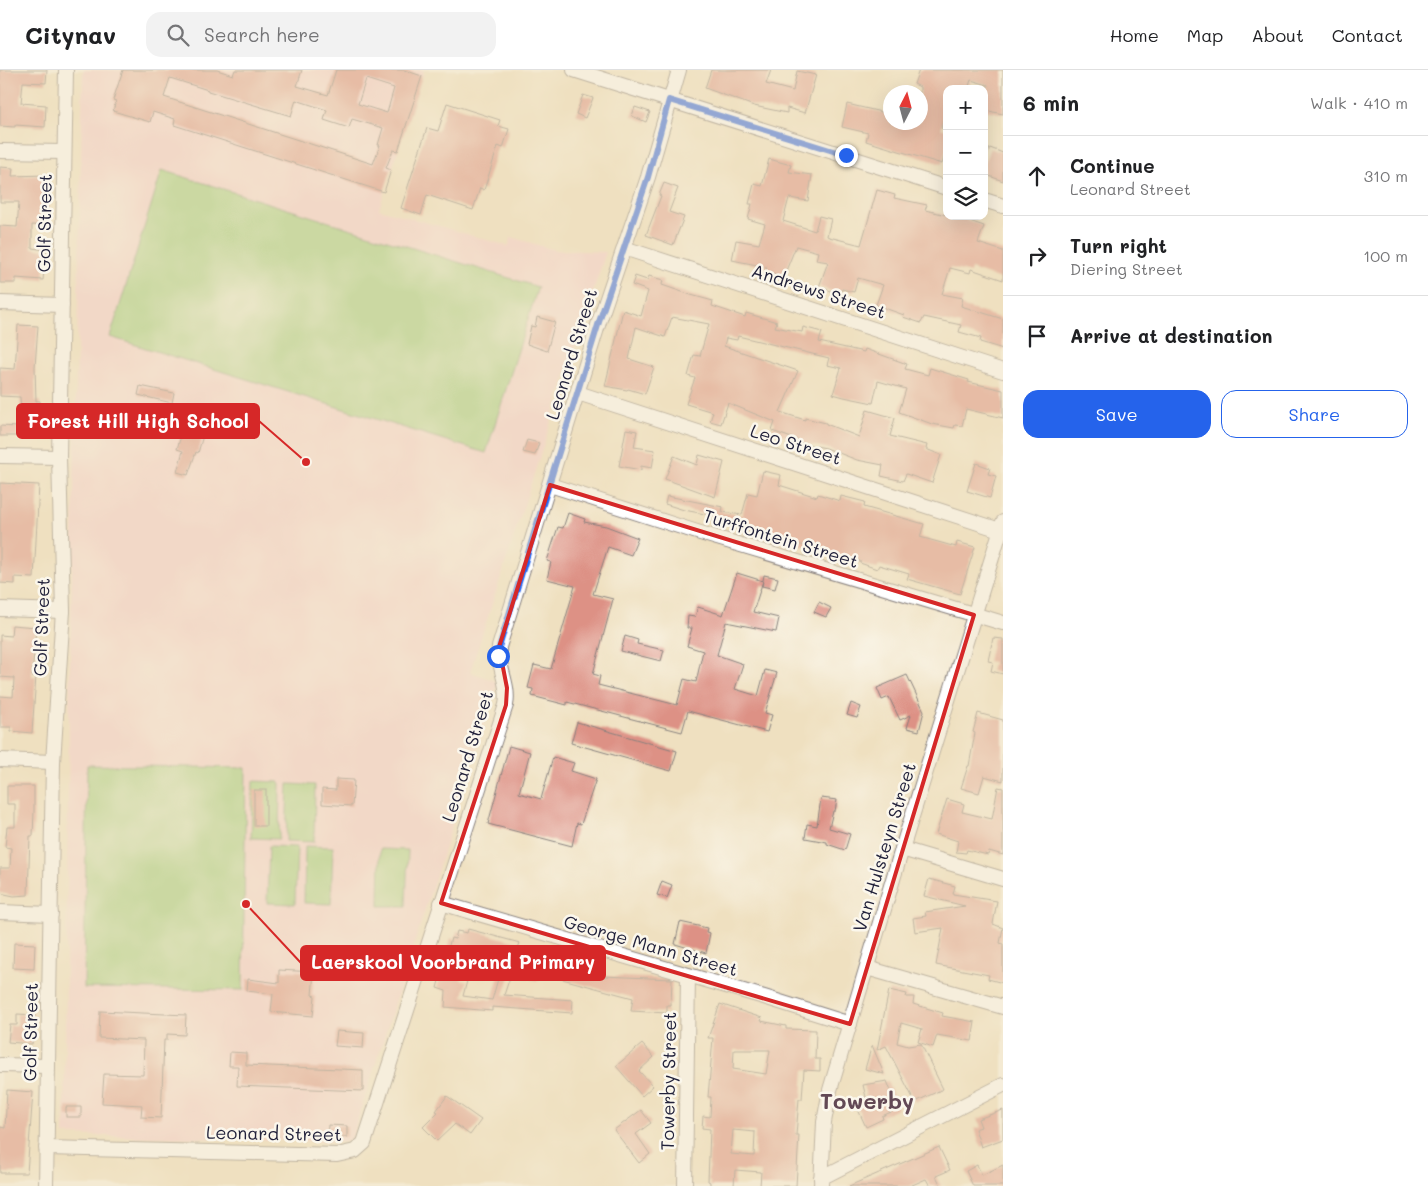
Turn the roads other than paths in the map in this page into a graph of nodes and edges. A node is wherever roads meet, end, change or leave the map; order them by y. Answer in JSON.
{"nodes":[{"id":1,"x":66,"y":70,"type":"edge"},
{"id":2,"x":574,"y":70,"type":"edge"},
{"id":3,"x":680,"y":70,"type":"edge"},
{"id":4,"x":669,"y":100,"type":"junction"},
{"id":5,"x":0,"y":151,"type":"edge"},
{"id":6,"x":64,"y":152,"type":"junction"},
{"id":7,"x":943,"y":187,"type":"edge"},
{"id":8,"x":988,"y":201,"type":"edge"},
{"id":9,"x":1003,"y":206,"type":"edge"},
{"id":10,"x":624,"y":248,"type":"junction"},
{"id":11,"x":0,"y":303,"type":"edge"},
{"id":12,"x":62,"y":305,"type":"junction"},
{"id":13,"x":1003,"y":371,"type":"edge"},
{"id":14,"x":578,"y":393,"type":"junction"},
{"id":15,"x":0,"y":456,"type":"edge"},
{"id":16,"x":59,"y":457,"type":"junction"},
{"id":17,"x":550,"y":485,"type":"junction"},
{"id":18,"x":1002,"y":528,"type":"edge"},
{"id":19,"x":0,"y":609,"type":"edge"},
{"id":20,"x":63,"y":611,"type":"junction"},
{"id":21,"x":974,"y":614,"type":"junction"},
{"id":22,"x":1003,"y":623,"type":"edge"},
{"id":23,"x":0,"y":760,"type":"edge"},
{"id":24,"x":54,"y":762,"type":"junction"},
{"id":25,"x":902,"y":849,"type":"junction"},
{"id":26,"x":1003,"y":879,"type":"edge"},
{"id":27,"x":441,"y":903,"type":"junction"},
{"id":28,"x":0,"y":912,"type":"edge"},
{"id":29,"x":51,"y":914,"type":"junction"},
{"id":30,"x":867,"y":968,"type":"junction"},
{"id":31,"x":688,"y":976,"type":"junction"},
{"id":32,"x":1003,"y":1007,"type":"edge"},
{"id":33,"x":850,"y":1024,"type":"junction"},
{"id":34,"x":0,"y":1065,"type":"edge"},
{"id":35,"x":48,"y":1066,"type":"junction"},
{"id":36,"x":1003,"y":1085,"type":"edge"},
{"id":37,"x":46,"y":1148,"type":"junction"},
{"id":38,"x":821,"y":1182,"type":"edge"},
{"id":39,"x":46,"y":1186,"type":"edge"},
{"id":40,"x":685,"y":1186,"type":"edge"}],
"edges":[{"from":1,"to":6,"type":"street","name":"Golf Street"},
{"from":2,"to":4,"type":"street"},
{"from":3,"to":4,"type":"street","name":"Leonard Street"},
{"from":4,"to":7,"type":"street"},
{"from":4,"to":10,"type":"street","name":"Leonard Street"},
{"from":5,"to":6,"type":"street"},
{"from":6,"to":12,"type":"street","name":"Golf Street"},
{"from":8,"to":9,"type":"street"},
{"from":10,"to":13,"type":"street","name":"Andrews Street"},
{"from":10,"to":14,"type":"street","name":"Leonard Street"},
{"from":11,"to":12,"type":"street"},
{"from":12,"to":16,"type":"street","name":"Golf Street"},
{"from":14,"to":17,"type":"street","name":"Leonard Street"},
{"from":14,"to":18,"type":"street","name":"Leo Street"},
{"from":15,"to":16,"type":"street"},
{"from":16,"to":20,"type":"street","name":"Golf Street"},
{"from":17,"to":21,"type":"street","name":"Turffontein Street"},
{"from":17,"to":27,"type":"street","name":"Leonard Street"},
{"from":18,"to":21,"type":"street","name":"Van Hulsteyn Street"},
{"from":19,"to":20,"type":"street"},
{"from":20,"to":24,"type":"street","name":"Golf Street"},
{"from":21,"to":22,"type":"street","name":"Turffontein Street"},
{"from":21,"to":25,"type":"street","name":"Van Hulsteyn Street"},
{"from":23,"to":24,"type":"street"},
{"from":24,"to":29,"type":"street","name":"Golf Street"},
{"from":25,"to":26,"type":"street"},
{"from":25,"to":30,"type":"street","name":"Van Hulsteyn Street"},
{"from":27,"to":31,"type":"street","name":"George Mann Street"},
{"from":27,"to":37,"type":"street","name":"Leonard Street"},
{"from":28,"to":29,"type":"street"},
{"from":29,"to":35,"type":"street","name":"Golf Street"},
{"from":30,"to":32,"type":"street"},
{"from":30,"to":33,"type":"street","name":"Van Hulsteyn Street"},
{"from":31,"to":33,"type":"street","name":"George Mann Street"},
{"from":31,"to":40,"type":"street","name":"Towerby Street"},
{"from":33,"to":38,"type":"street","name":"Van Hulsteyn Street"},
{"from":34,"to":35,"type":"street"},
{"from":35,"to":37,"type":"street","name":"Golf Street"},
{"from":36,"to":38,"type":"street"},
{"from":37,"to":39,"type":"street","name":"Golf Street"}]}
